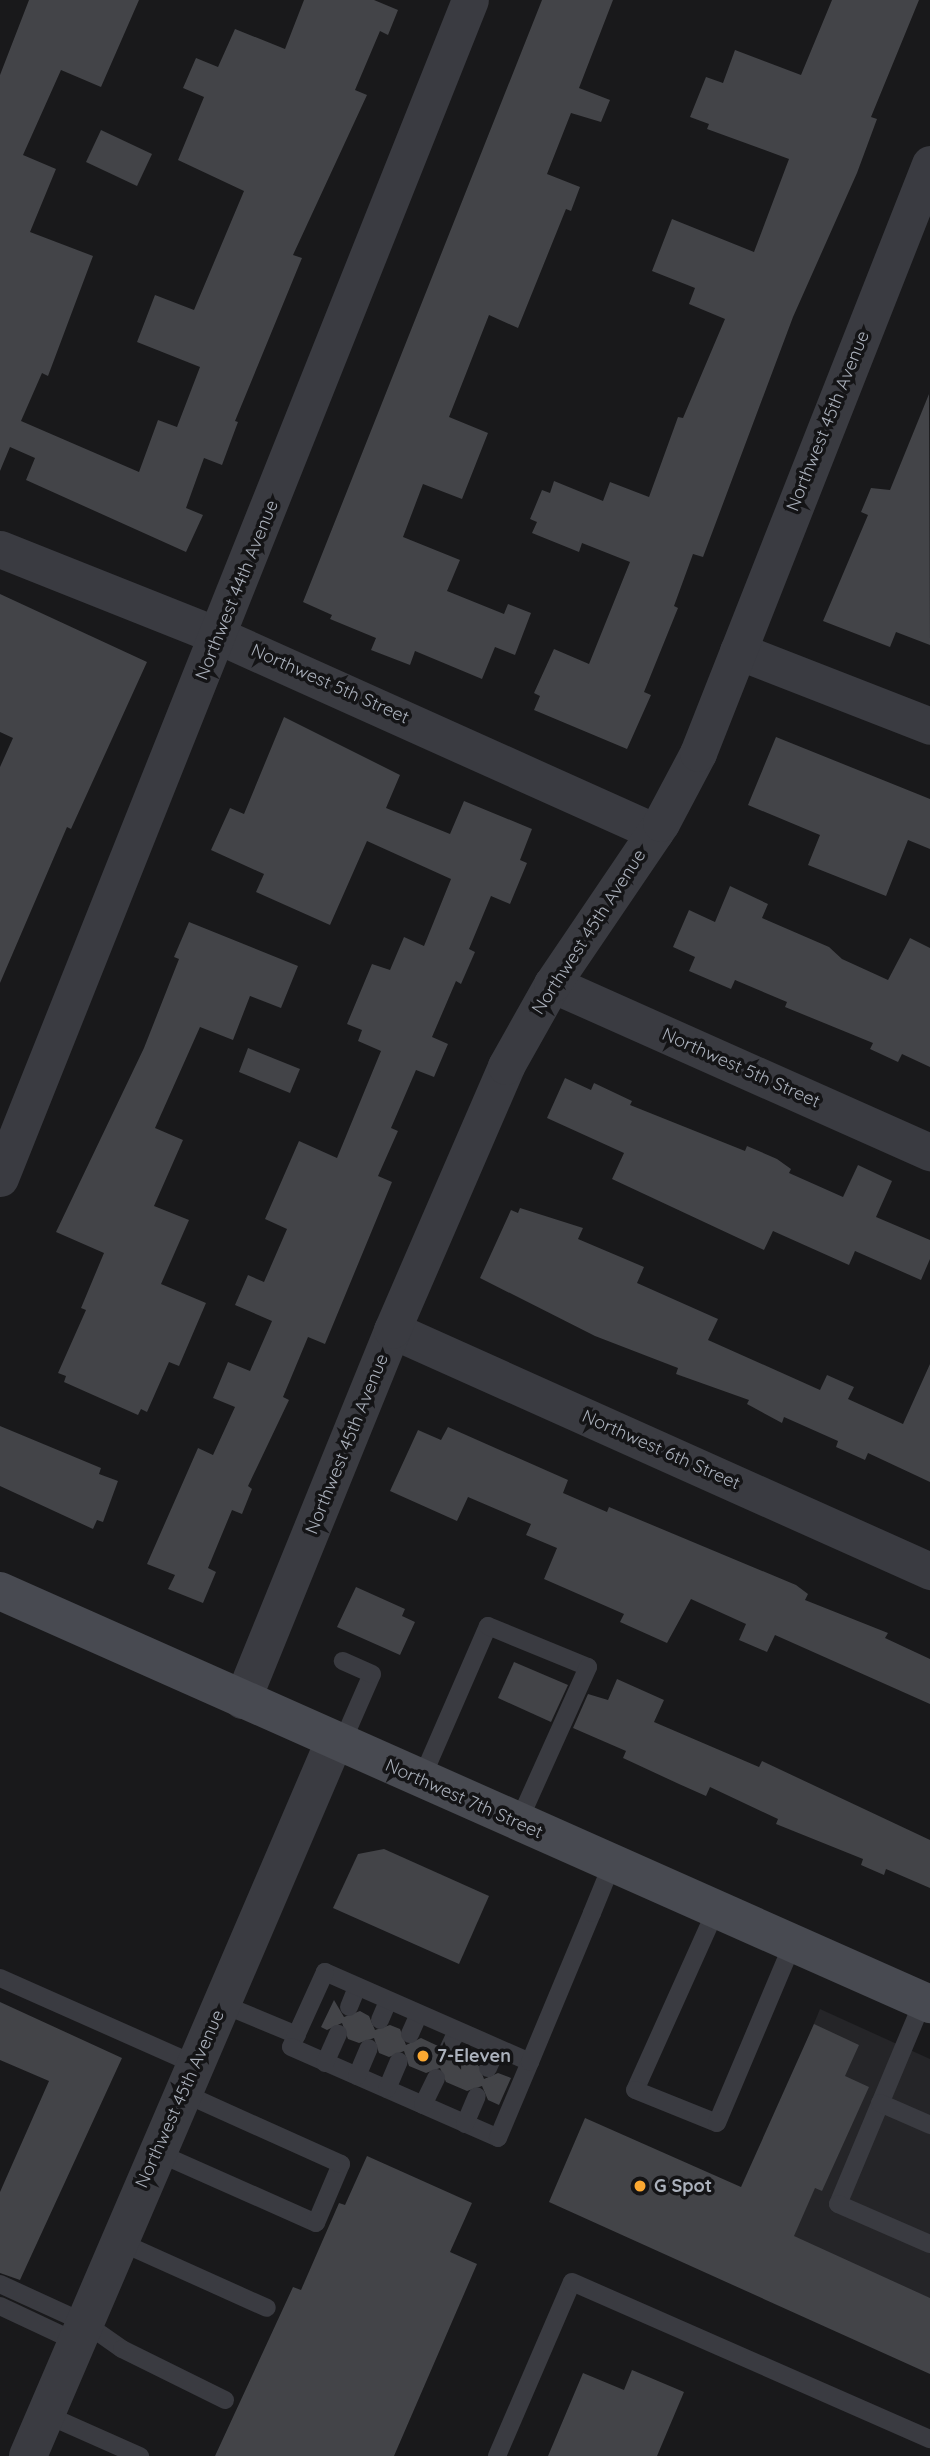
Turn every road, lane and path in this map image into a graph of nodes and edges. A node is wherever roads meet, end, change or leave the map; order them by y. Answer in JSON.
{"nodes":[{"id":1,"x":470,"y":0,"type":"edge"},
{"id":2,"x":930,"y":164,"type":"edge"},
{"id":3,"x":923,"y":200,"type":"edge"},
{"id":4,"x":0,"y":550,"type":"edge"},
{"id":5,"x":219,"y":635,"type":"junction"},
{"id":6,"x":738,"y":651,"type":"junction"},
{"id":7,"x":930,"y":726,"type":"edge"},
{"id":8,"x":655,"y":832,"type":"junction"},
{"id":9,"x":552,"y":984,"type":"junction"},
{"id":10,"x":930,"y":1152,"type":"edge"},
{"id":11,"x":0,"y":1178,"type":"edge"},
{"id":12,"x":392,"y":1330,"type":"junction"},
{"id":13,"x":930,"y":1571,"type":"edge"},
{"id":14,"x":0,"y":1591,"type":"edge"},
{"id":15,"x":343,"y":1661,"type":"dead end"},
{"id":16,"x":242,"y":1700,"type":"junction"},
{"id":17,"x":338,"y":1744,"type":"junction"},
{"id":18,"x":421,"y":1780,"type":"junction"},
{"id":19,"x":518,"y":1823,"type":"junction"},
{"id":20,"x":612,"y":1864,"type":"junction"},
{"id":21,"x":716,"y":1910,"type":"junction"},
{"id":22,"x":793,"y":1943,"type":"junction"},
{"id":23,"x":0,"y":1978,"type":"edge"},
{"id":24,"x":357,"y":1987,"type":"junction"},
{"id":25,"x":388,"y":2001,"type":"junction"},
{"id":26,"x":927,"y":2002,"type":"edge"},
{"id":27,"x":222,"y":2004,"type":"junction"},
{"id":28,"x":349,"y":2007,"type":"dead end"},
{"id":29,"x":419,"y":2014,"type":"junction"},
{"id":30,"x":380,"y":2020,"type":"dead end"},
{"id":31,"x":457,"y":2031,"type":"junction"},
{"id":32,"x":338,"y":2034,"type":"dead end"},
{"id":33,"x":411,"y":2034,"type":"dead end"},
{"id":34,"x":297,"y":2035,"type":"junction"},
{"id":35,"x":369,"y":2048,"type":"dead end"},
{"id":36,"x":497,"y":2048,"type":"junction"},
{"id":37,"x":448,"y":2050,"type":"dead end"},
{"id":38,"x":399,"y":2061,"type":"dead end"},
{"id":39,"x":530,"y":2062,"type":"junction"},
{"id":40,"x":325,"y":2063,"type":"junction"},
{"id":41,"x":488,"y":2068,"type":"dead end"},
{"id":42,"x":357,"y":2076,"type":"junction"},
{"id":43,"x":436,"y":2078,"type":"dead end"},
{"id":44,"x":189,"y":2079,"type":"junction"},
{"id":45,"x":387,"y":2089,"type":"junction"},
{"id":46,"x":477,"y":2095,"type":"dead end"},
{"id":47,"x":880,"y":2103,"type":"junction"},
{"id":48,"x":423,"y":2105,"type":"junction"},
{"id":49,"x":465,"y":2124,"type":"junction"},
{"id":50,"x":930,"y":2125,"type":"edge"},
{"id":51,"x":156,"y":2152,"type":"junction"},
{"id":52,"x":118,"y":2241,"type":"junction"},
{"id":53,"x":930,"y":2244,"type":"edge"},
{"id":54,"x":0,"y":2284,"type":"edge"},
{"id":55,"x":0,"y":2306,"type":"edge"},
{"id":56,"x":267,"y":2308,"type":"dead end"},
{"id":57,"x":81,"y":2332,"type":"junction"},
{"id":58,"x":225,"y":2400,"type":"dead end"},
{"id":59,"x":45,"y":2414,"type":"junction"},
{"id":60,"x":930,"y":2438,"type":"edge"},
{"id":61,"x":28,"y":2456,"type":"edge"},
{"id":62,"x":140,"y":2456,"type":"edge"},
{"id":63,"x":497,"y":2456,"type":"edge"}],
"edges":[{"from":1,"to":5,"type":"street","name":"Northwest 44th Avenue"},
{"from":2,"to":3,"type":"street","name":"Northwest 45th Avenue"},
{"from":3,"to":6,"type":"street","name":"Northwest 45th Avenue"},
{"from":4,"to":5,"type":"street","name":"Northwest 5th Street"},
{"from":5,"to":8,"type":"street","name":"Northwest 5th Street"},
{"from":5,"to":11,"type":"street","name":"Northwest 44th Avenue"},
{"from":6,"to":7,"type":"street"},
{"from":6,"to":8,"type":"street","name":"Northwest 45th Avenue"},
{"from":8,"to":9,"type":"street","name":"Northwest 45th Avenue"},
{"from":9,"to":10,"type":"street","name":"Northwest 5th Street"},
{"from":9,"to":12,"type":"street","name":"Northwest 45th Avenue"},
{"from":12,"to":13,"type":"street","name":"Northwest 6th Street"},
{"from":12,"to":16,"type":"street","name":"Northwest 45th Avenue"},
{"from":14,"to":16,"type":"main road","name":"Northwest 7th Street"},
{"from":15,"to":17,"type":"lane"},
{"from":16,"to":17,"type":"main road","name":"Northwest 7th Street"},
{"from":17,"to":18,"type":"main road","name":"Northwest 7th Street"},
{"from":17,"to":27,"type":"street","name":"Northwest 45th Avenue"},
{"from":18,"to":19,"type":"main road","name":"Northwest 7th Street"},
{"from":18,"to":19,"type":"lane"},
{"from":19,"to":20,"type":"main road","name":"Northwest 7th Street"},
{"from":20,"to":21,"type":"main road","name":"Northwest 7th Street"},
{"from":20,"to":39,"type":"lane"},
{"from":21,"to":22,"type":"main road","name":"Northwest 7th Street"},
{"from":21,"to":22,"type":"lane"},
{"from":22,"to":26,"type":"main road","name":"Northwest 7th Street"},
{"from":23,"to":44,"type":"lane"},
{"from":24,"to":25,"type":"lane"},
{"from":24,"to":28,"type":"lane"},
{"from":24,"to":34,"type":"lane"},
{"from":25,"to":29,"type":"lane"},
{"from":25,"to":30,"type":"lane"},
{"from":26,"to":47,"type":"lane"},
{"from":27,"to":34,"type":"lane"},
{"from":27,"to":44,"type":"street","name":"Northwest 45th Avenue"},
{"from":29,"to":31,"type":"lane"},
{"from":29,"to":33,"type":"lane"},
{"from":31,"to":36,"type":"lane"},
{"from":31,"to":37,"type":"lane"},
{"from":32,"to":40,"type":"lane"},
{"from":34,"to":40,"type":"lane"},
{"from":35,"to":42,"type":"lane"},
{"from":36,"to":39,"type":"lane"},
{"from":36,"to":41,"type":"lane"},
{"from":38,"to":45,"type":"lane"},
{"from":39,"to":49,"type":"lane"},
{"from":40,"to":42,"type":"lane"},
{"from":42,"to":45,"type":"lane"},
{"from":43,"to":48,"type":"lane"},
{"from":44,"to":51,"type":"street","name":"Northwest 45th Avenue"},
{"from":44,"to":51,"type":"lane"},
{"from":45,"to":48,"type":"lane"},
{"from":46,"to":49,"type":"lane"},
{"from":47,"to":50,"type":"lane"},
{"from":47,"to":53,"type":"lane"},
{"from":48,"to":49,"type":"lane"},
{"from":51,"to":52,"type":"street","name":"Northwest 45th Avenue"},
{"from":52,"to":56,"type":"lane"},
{"from":52,"to":57,"type":"street","name":"Northwest 45th Avenue"},
{"from":54,"to":57,"type":"lane"},
{"from":55,"to":57,"type":"lane"},
{"from":57,"to":58,"type":"lane"},
{"from":57,"to":59,"type":"street","name":"Northwest 45th Avenue"},
{"from":59,"to":61,"type":"street","name":"Northwest 45th Avenue"},
{"from":59,"to":62,"type":"lane"},
{"from":60,"to":63,"type":"lane"}]}
